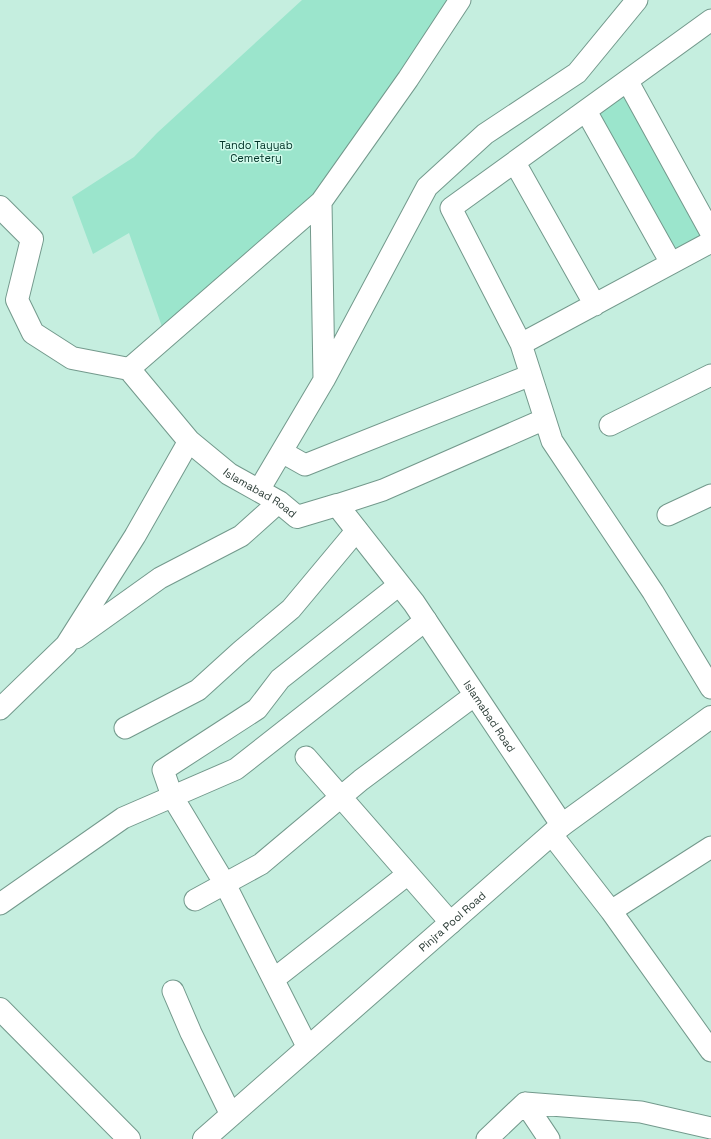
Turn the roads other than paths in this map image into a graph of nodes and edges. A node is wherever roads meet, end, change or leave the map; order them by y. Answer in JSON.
{"nodes":[{"id":1,"x":460,"y":0,"type":"edge"},
{"id":2,"x":637,"y":0,"type":"edge"},
{"id":3,"x":711,"y":22,"type":"edge"},
{"id":4,"x":628,"y":82,"type":"junction"},
{"id":5,"x":586,"y":111,"type":"junction"},
{"id":6,"x":515,"y":163,"type":"junction"},
{"id":7,"x":321,"y":202,"type":"junction"},
{"id":8,"x":0,"y":207,"type":"edge"},
{"id":9,"x":711,"y":233,"type":"edge"},
{"id":10,"x":711,"y":242,"type":"edge"},
{"id":11,"x":671,"y":263,"type":"junction"},
{"id":12,"x":595,"y":305,"type":"junction"},
{"id":13,"x":520,"y":344,"type":"junction"},
{"id":14,"x":129,"y":370,"type":"junction"},
{"id":15,"x":531,"y":375,"type":"junction"},
{"id":16,"x":711,"y":375,"type":"edge"},
{"id":17,"x":324,"y":380,"type":"junction"},
{"id":18,"x":545,"y":419,"type":"junction"},
{"id":19,"x":610,"y":425,"type":"dead end"},
{"id":20,"x":189,"y":441,"type":"junction"},
{"id":21,"x":282,"y":452,"type":"junction"},
{"id":22,"x":259,"y":490,"type":"junction"},
{"id":23,"x":711,"y":494,"type":"edge"},
{"id":24,"x":279,"y":502,"type":"junction"},
{"id":25,"x":336,"y":505,"type":"junction"},
{"id":26,"x":668,"y":515,"type":"dead end"},
{"id":27,"x":357,"y":530,"type":"junction"},
{"id":28,"x":400,"y":584,"type":"junction"},
{"id":29,"x":426,"y":620,"type":"junction"},
{"id":30,"x":66,"y":645,"type":"junction"},
{"id":31,"x":711,"y":688,"type":"edge"},
{"id":32,"x":475,"y":695,"type":"junction"},
{"id":33,"x":0,"y":709,"type":"edge"},
{"id":34,"x":711,"y":717,"type":"edge"},
{"id":35,"x":125,"y":728,"type":"dead end"},
{"id":36,"x":306,"y":757,"type":"dead end"},
{"id":37,"x":172,"y":796,"type":"junction"},
{"id":38,"x":340,"y":797,"type":"junction"},
{"id":39,"x":557,"y":830,"type":"junction"},
{"id":40,"x":711,"y":847,"type":"edge"},
{"id":41,"x":408,"y":874,"type":"junction"},
{"id":42,"x":225,"y":884,"type":"junction"},
{"id":43,"x":195,"y":900,"type":"dead end"},
{"id":44,"x":0,"y":904,"type":"edge"},
{"id":45,"x":611,"y":910,"type":"junction"},
{"id":46,"x":451,"y":924,"type":"junction"},
{"id":47,"x":274,"y":980,"type":"junction"},
{"id":48,"x":173,"y":991,"type":"dead end"},
{"id":49,"x":0,"y":1009,"type":"edge"},
{"id":50,"x":308,"y":1048,"type":"junction"},
{"id":51,"x":711,"y":1051,"type":"edge"},
{"id":52,"x":525,"y":1103,"type":"junction"},
{"id":53,"x":232,"y":1115,"type":"junction"},
{"id":54,"x":711,"y":1128,"type":"edge"},
{"id":55,"x":129,"y":1139,"type":"edge"},
{"id":56,"x":204,"y":1139,"type":"edge"},
{"id":57,"x":487,"y":1139,"type":"edge"},
{"id":58,"x":549,"y":1139,"type":"edge"}],
"edges":[{"from":1,"to":7,"type":"street"},
{"from":2,"to":17,"type":"street"},
{"from":3,"to":4,"type":"street"},
{"from":4,"to":5,"type":"street"},
{"from":4,"to":9,"type":"street"},
{"from":5,"to":6,"type":"street"},
{"from":5,"to":11,"type":"street"},
{"from":6,"to":12,"type":"street"},
{"from":6,"to":13,"type":"street"},
{"from":7,"to":14,"type":"street"},
{"from":7,"to":17,"type":"street"},
{"from":8,"to":14,"type":"street"},
{"from":10,"to":11,"type":"street"},
{"from":11,"to":12,"type":"street"},
{"from":12,"to":13,"type":"street"},
{"from":13,"to":15,"type":"street"},
{"from":14,"to":20,"type":"street","name":"Islamabad Road"},
{"from":15,"to":18,"type":"street"},
{"from":15,"to":21,"type":"street"},
{"from":16,"to":19,"type":"street"},
{"from":17,"to":21,"type":"street"},
{"from":18,"to":25,"type":"street"},
{"from":18,"to":31,"type":"street"},
{"from":20,"to":22,"type":"street","name":"Islamabad Road"},
{"from":20,"to":30,"type":"street"},
{"from":21,"to":22,"type":"street"},
{"from":22,"to":24,"type":"street","name":"Islamabad Road"},
{"from":23,"to":26,"type":"street"},
{"from":24,"to":25,"type":"street","name":"Islamabad Road"},
{"from":24,"to":30,"type":"street"},
{"from":25,"to":27,"type":"street","name":"Islamabad Road"},
{"from":27,"to":28,"type":"street","name":"Islamabad Road"},
{"from":27,"to":35,"type":"street"},
{"from":28,"to":29,"type":"street","name":"Islamabad Road"},
{"from":28,"to":37,"type":"street"},
{"from":29,"to":32,"type":"street","name":"Islamabad Road"},
{"from":29,"to":37,"type":"street"},
{"from":30,"to":33,"type":"street"},
{"from":32,"to":38,"type":"street"},
{"from":32,"to":39,"type":"street","name":"Islamabad Road"},
{"from":34,"to":39,"type":"street","name":"Pinjra Pool Road"},
{"from":36,"to":38,"type":"street"},
{"from":37,"to":42,"type":"street"},
{"from":37,"to":44,"type":"street"},
{"from":38,"to":41,"type":"street"},
{"from":38,"to":42,"type":"street"},
{"from":39,"to":45,"type":"street"},
{"from":39,"to":46,"type":"street","name":"Pinjra Pool Road"},
{"from":40,"to":45,"type":"street"},
{"from":41,"to":46,"type":"street"},
{"from":41,"to":47,"type":"street"},
{"from":42,"to":43,"type":"street"},
{"from":42,"to":47,"type":"street"},
{"from":45,"to":51,"type":"street"},
{"from":46,"to":50,"type":"street","name":"Pinjra Pool Road"},
{"from":47,"to":50,"type":"street"},
{"from":48,"to":53,"type":"street"},
{"from":49,"to":55,"type":"street"},
{"from":50,"to":53,"type":"street","name":"Pinjra Pool Road"},
{"from":52,"to":54,"type":"street"},
{"from":52,"to":57,"type":"street"},
{"from":52,"to":58,"type":"street"},
{"from":53,"to":56,"type":"street","name":"Pinjra Pool Road"}]}
